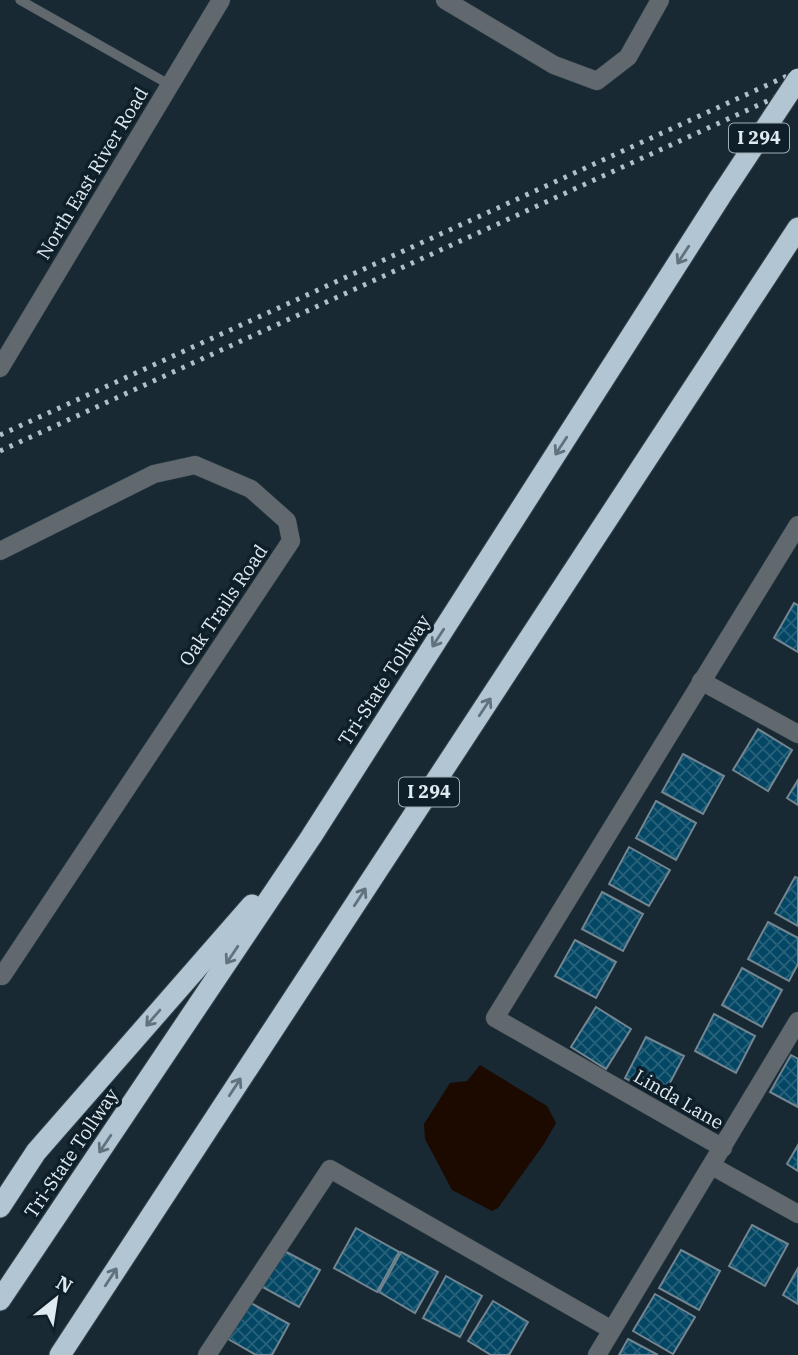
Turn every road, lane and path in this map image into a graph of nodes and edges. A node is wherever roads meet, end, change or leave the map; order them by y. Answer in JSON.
{"nodes":[{"id":1,"x":20,"y":0,"type":"edge"},
{"id":2,"x":221,"y":0,"type":"edge"},
{"id":3,"x":444,"y":0,"type":"edge"},
{"id":4,"x":660,"y":0,"type":"edge"},
{"id":5,"x":798,"y":79,"type":"edge"},
{"id":6,"x":170,"y":85,"type":"junction"},
{"id":7,"x":798,"y":228,"type":"edge"},
{"id":8,"x":0,"y":368,"type":"edge"},
{"id":9,"x":798,"y":525,"type":"edge"},
{"id":10,"x":0,"y":551,"type":"edge"},
{"id":11,"x":701,"y":681,"type":"junction"},
{"id":12,"x":798,"y":734,"type":"edge"},
{"id":13,"x":311,"y":837,"type":"junction"},
{"id":14,"x":0,"y":975,"type":"edge"},
{"id":15,"x":798,"y":1021,"type":"edge"},
{"id":16,"x":723,"y":1148,"type":"junction"},
{"id":17,"x":712,"y":1166,"type":"junction"},
{"id":18,"x":0,"y":1207,"type":"edge"},
{"id":19,"x":798,"y":1214,"type":"edge"},
{"id":20,"x":0,"y":1300,"type":"edge"},
{"id":21,"x":612,"y":1329,"type":"junction"},
{"id":22,"x":60,"y":1355,"type":"edge"},
{"id":23,"x":207,"y":1355,"type":"edge"},
{"id":24,"x":597,"y":1355,"type":"edge"}],
"edges":[{"from":1,"to":6,"type":"lane"},
{"from":2,"to":6,"type":"street","name":"North East River Road"},
{"from":3,"to":4,"type":"street"},
{"from":5,"to":13,"type":"highway","name":"Tri-State Tollway","number":"I 294","one_way":true,"bridge":true},
{"from":6,"to":8,"type":"street","name":"North East River Road"},
{"from":22,"to":7,"type":"highway","number":"I 294","one_way":true},
{"from":9,"to":11,"type":"street","name":"Linda Lane"},
{"from":10,"to":14,"type":"street","name":"Oak Trails Road"},
{"from":11,"to":12,"type":"street"},
{"from":11,"to":16,"type":"street","name":"Linda Lane"},
{"from":13,"to":18,"type":"highway","one_way":true},
{"from":13,"to":20,"type":"highway","name":"Tri-State Tollway","number":"I 294","one_way":true},
{"from":15,"to":16,"type":"street"},
{"from":16,"to":17,"type":"street","name":"Linda Lane"},
{"from":17,"to":19,"type":"street"},
{"from":17,"to":21,"type":"street","name":"Linda Lane"},
{"from":21,"to":23,"type":"street"},
{"from":21,"to":24,"type":"street","name":"Linda Lane"}]}
